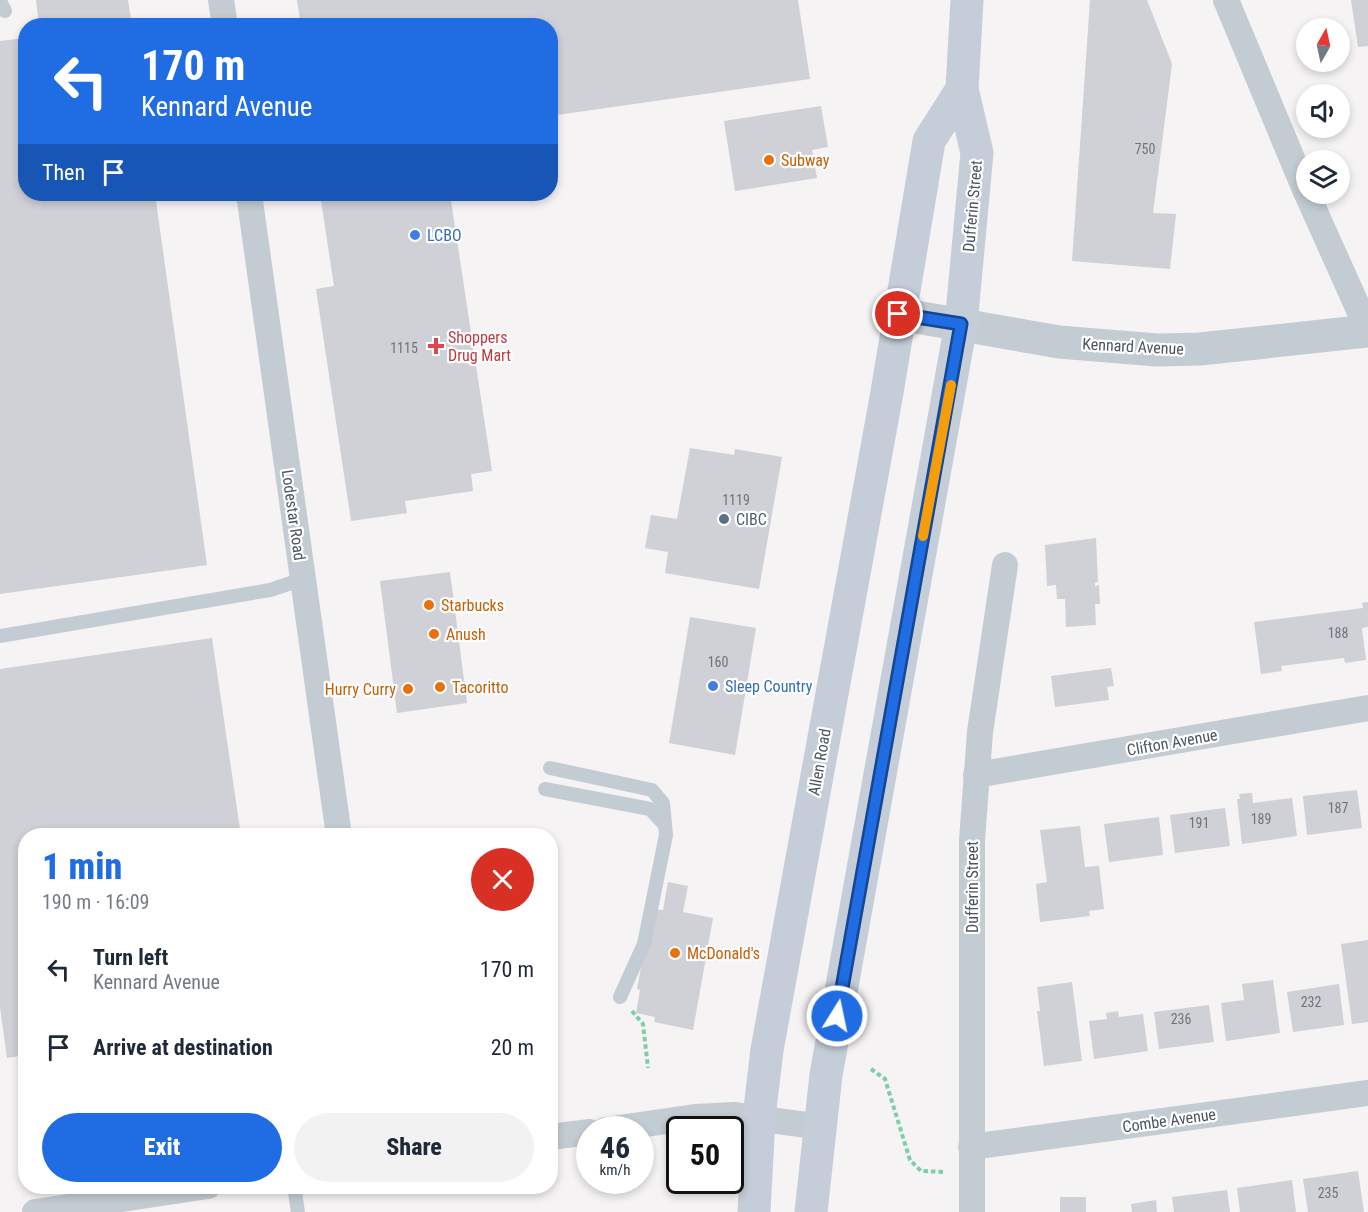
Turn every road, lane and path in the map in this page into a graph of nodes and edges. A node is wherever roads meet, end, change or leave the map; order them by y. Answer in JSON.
{"nodes":[{"id":1,"x":221,"y":0,"type":"edge"},
{"id":2,"x":967,"y":0,"type":"edge"},
{"id":3,"x":1226,"y":0,"type":"edge"},
{"id":4,"x":224,"y":18,"type":"edge"},
{"id":5,"x":962,"y":89,"type":"junction"},
{"id":6,"x":1296,"y":167,"type":"edge"},
{"id":7,"x":250,"y":201,"type":"edge"},
{"id":8,"x":1312,"y":204,"type":"edge"},
{"id":9,"x":898,"y":314,"type":"junction"},
{"id":10,"x":961,"y":324,"type":"junction"},
{"id":11,"x":1368,"y":330,"type":"edge"},
{"id":12,"x":1005,"y":565,"type":"dead end"},
{"id":13,"x":303,"y":579,"type":"junction"},
{"id":14,"x":0,"y":636,"type":"edge"},
{"id":15,"x":1368,"y":708,"type":"edge"},
{"id":16,"x":550,"y":768,"type":"dead end"},
{"id":17,"x":975,"y":775,"type":"junction"},
{"id":18,"x":545,"y":789,"type":"dead end"},
{"id":19,"x":665,"y":825,"type":"junction"},
{"id":20,"x":338,"y":828,"type":"edge"},
{"id":21,"x":620,"y":997,"type":"joint"},
{"id":22,"x":648,"y":1068,"type":"dead end"},
{"id":23,"x":871,"y":1069,"type":"dead end"},
{"id":24,"x":1368,"y":1093,"type":"edge"},
{"id":25,"x":759,"y":1117,"type":"junction"},
{"id":26,"x":654,"y":1123,"type":"edge"},
{"id":27,"x":820,"y":1127,"type":"junction"},
{"id":28,"x":576,"y":1134,"type":"edge"},
{"id":29,"x":558,"y":1136,"type":"edge"},
{"id":30,"x":971,"y":1160,"type":"junction"},
{"id":31,"x":155,"y":1194,"type":"edge"},
{"id":32,"x":295,"y":1194,"type":"edge"},
{"id":33,"x":35,"y":1212,"type":"edge"},
{"id":34,"x":298,"y":1212,"type":"edge"},
{"id":35,"x":754,"y":1212,"type":"edge"},
{"id":36,"x":811,"y":1212,"type":"edge"},
{"id":37,"x":972,"y":1212,"type":"edge"}],
"edges":[{"from":1,"to":4,"type":"street"},
{"from":2,"to":5,"type":"main road","name":"Dufferin Street"},
{"from":3,"to":6,"type":"street"},
{"from":5,"to":9,"type":"main road","name":"Dufferin Street"},
{"from":5,"to":10,"type":"main road","name":"Dufferin Street"},
{"from":7,"to":13,"type":"street","name":"Lodestar Road"},
{"from":8,"to":11,"type":"street"},
{"from":9,"to":10,"type":"street","name":"Kennard Avenue"},
{"from":9,"to":25,"type":"main road","name":"Allen Road"},
{"from":10,"to":11,"type":"street","name":"Kennard Avenue"},
{"from":10,"to":27,"type":"main road"},
{"from":12,"to":17,"type":"street","name":"Dufferin Street"},
{"from":13,"to":14,"type":"lane"},
{"from":13,"to":20,"type":"street","name":"Lodestar Road"},
{"from":15,"to":17,"type":"street","name":"Clifton Avenue"},
{"from":16,"to":19,"type":"lane"},
{"from":17,"to":30,"type":"street","name":"Dufferin Street"},
{"from":18,"to":19,"type":"lane"},
{"from":19,"to":21,"type":"lane"},
{"from":21,"to":22,"type":"path"},
{"from":23,"to":30,"type":"path"},
{"from":24,"to":30,"type":"street","name":"Combe Avenue"},
{"from":25,"to":26,"type":"street"},
{"from":25,"to":27,"type":"street"},
{"from":25,"to":35,"type":"main road","name":"Allen Road"},
{"from":27,"to":36,"type":"main road"},
{"from":28,"to":29,"type":"street"},
{"from":30,"to":37,"type":"street","name":"Dufferin Street"},
{"from":31,"to":33,"type":"street"},
{"from":32,"to":34,"type":"lane"}]}
